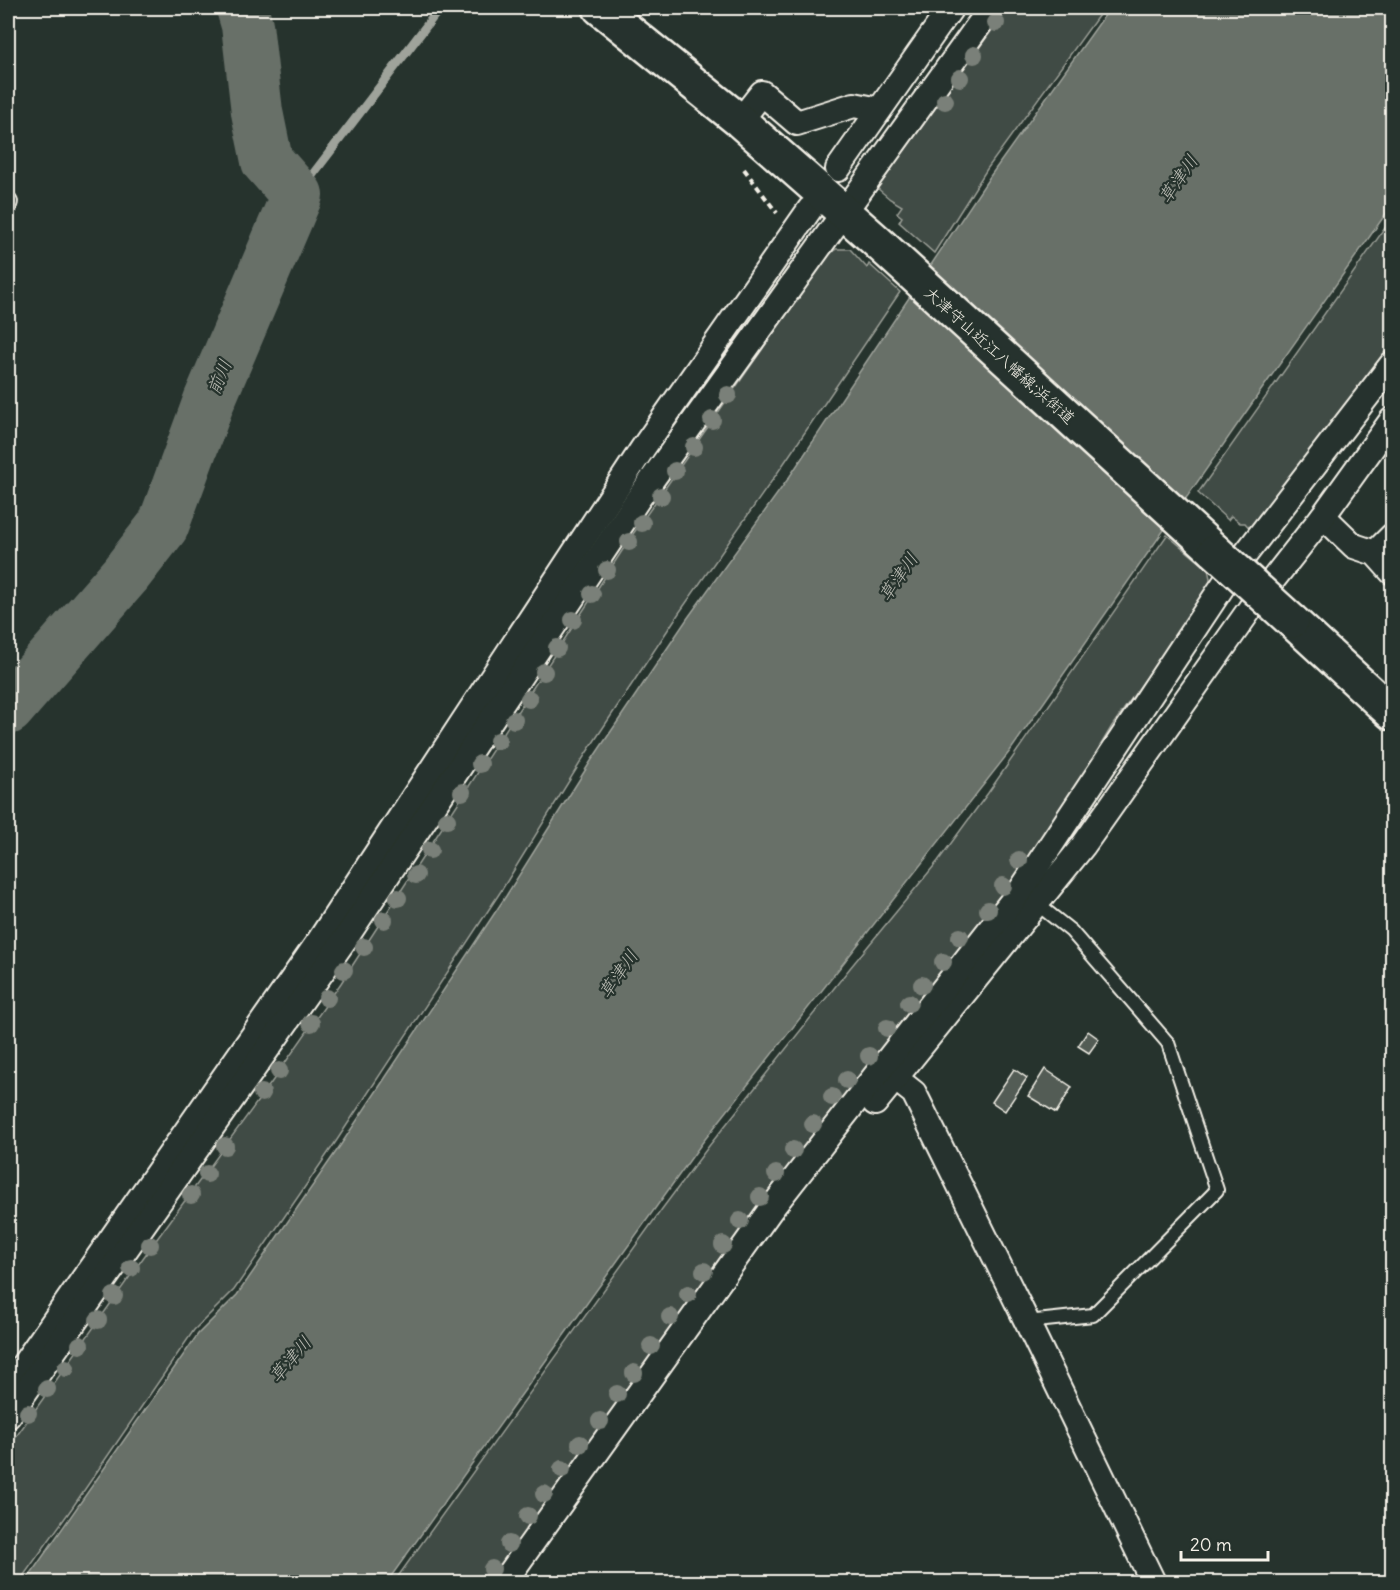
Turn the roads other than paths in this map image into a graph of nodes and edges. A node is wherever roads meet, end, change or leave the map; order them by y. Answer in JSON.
{"nodes":[{"id":1,"x":600,"y":8,"type":"edge"},
{"id":2,"x":951,"y":8,"type":"edge"},
{"id":3,"x":991,"y":8,"type":"edge"},
{"id":4,"x":879,"y":110,"type":"junction"},
{"id":5,"x":747,"y":128,"type":"junction"},
{"id":6,"x":838,"y":169,"type":"dead end"},
{"id":7,"x":8,"y":197,"type":"edge"},
{"id":8,"x":810,"y":208,"type":"dead end"},
{"id":9,"x":8,"y":212,"type":"edge"},
{"id":10,"x":844,"y":213,"type":"junction"},
{"id":11,"x":1392,"y":364,"type":"edge"},
{"id":12,"x":1392,"y":388,"type":"edge"},
{"id":13,"x":1392,"y":420,"type":"edge"},
{"id":14,"x":1323,"y":516,"type":"junction"},
{"id":15,"x":1392,"y":536,"type":"edge"},
{"id":16,"x":1375,"y":553,"type":"junction"},
{"id":17,"x":1392,"y":572,"type":"edge"},
{"id":18,"x":1232,"y":585,"type":"junction"},
{"id":19,"x":561,"y":594,"type":"junction"},
{"id":20,"x":1392,"y":713,"type":"edge"},
{"id":21,"x":469,"y":734,"type":"junction"},
{"id":22,"x":1040,"y":898,"type":"junction"},
{"id":23,"x":895,"y":1078,"type":"junction"},
{"id":24,"x":1027,"y":1322,"type":"junction"},
{"id":25,"x":8,"y":1387,"type":"edge"},
{"id":26,"x":8,"y":1416,"type":"edge"},
{"id":27,"x":504,"y":1582,"type":"edge"},
{"id":28,"x":525,"y":1582,"type":"edge"},
{"id":29,"x":1153,"y":1582,"type":"edge"}],
"edges":[{"from":1,"to":5,"type":"main road","name":"大津守山近江八幡線;浜街道"},
{"from":2,"to":4,"type":"street"},
{"from":3,"to":10,"type":"street"},
{"from":4,"to":5,"type":"street"},
{"from":4,"to":6,"type":"street"},
{"from":5,"to":10,"type":"main road","name":"大津守山近江八幡線;浜街道"},
{"from":7,"to":9,"type":"lane"},
{"from":8,"to":19,"type":"street"},
{"from":10,"to":18,"type":"main road","name":"大津守山近江八幡線;浜街道","bridge":true},
{"from":10,"to":19,"type":"street"},
{"from":11,"to":18,"type":"street"},
{"from":12,"to":18,"type":"street"},
{"from":13,"to":14,"type":"street"},
{"from":14,"to":16,"type":"street"},
{"from":14,"to":22,"type":"street"},
{"from":15,"to":16,"type":"street"},
{"from":16,"to":17,"type":"street"},
{"from":18,"to":20,"type":"main road","name":"大津守山近江八幡線;浜街道","bridge":true},
{"from":18,"to":22,"type":"street"},
{"from":18,"to":27,"type":"street"},
{"from":19,"to":21,"type":"street"},
{"from":21,"to":25,"type":"street"},
{"from":21,"to":26,"type":"street"},
{"from":22,"to":23,"type":"street"},
{"from":22,"to":24,"type":"lane"},
{"from":23,"to":24,"type":"street"},
{"from":23,"to":28,"type":"street"},
{"from":24,"to":29,"type":"street"}]}
